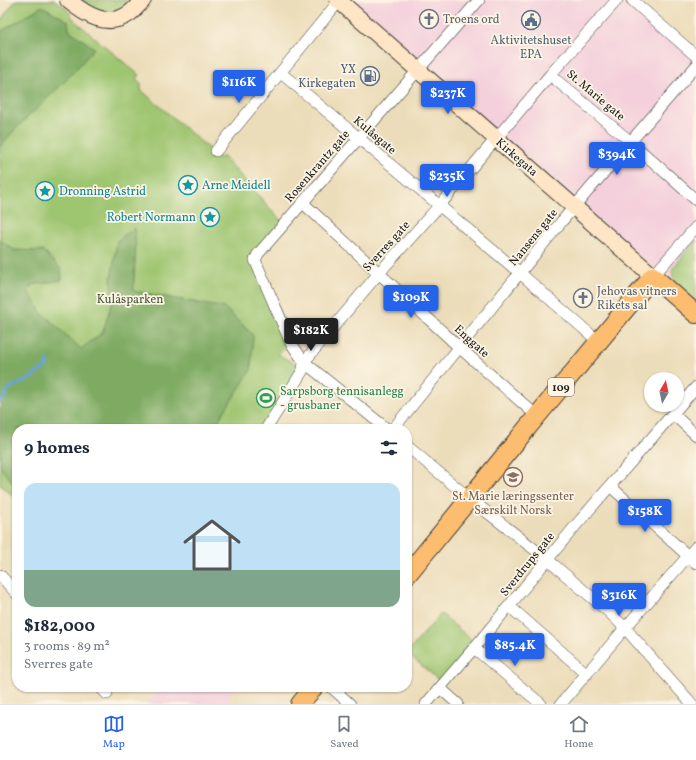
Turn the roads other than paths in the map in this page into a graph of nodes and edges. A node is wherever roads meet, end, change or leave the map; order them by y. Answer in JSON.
{"nodes":[{"id":1,"x":68,"y":0,"type":"edge"},
{"id":2,"x":143,"y":0,"type":"edge"},
{"id":3,"x":339,"y":0,"type":"edge"},
{"id":4,"x":479,"y":0,"type":"edge"},
{"id":5,"x":617,"y":0,"type":"edge"},
{"id":6,"x":632,"y":0,"type":"edge"},
{"id":7,"x":696,"y":56,"type":"edge"},
{"id":8,"x":696,"y":66,"type":"edge"},
{"id":9,"x":418,"y":71,"type":"junction"},
{"id":10,"x":280,"y":73,"type":"junction"},
{"id":11,"x":550,"y":75,"type":"junction"},
{"id":12,"x":358,"y":138,"type":"junction"},
{"id":13,"x":496,"y":139,"type":"junction"},
{"id":14,"x":631,"y":142,"type":"junction"},
{"id":15,"x":216,"y":151,"type":"dead end"},
{"id":16,"x":696,"y":200,"type":"edge"},
{"id":17,"x":303,"y":203,"type":"junction"},
{"id":18,"x":439,"y":206,"type":"junction"},
{"id":19,"x":575,"y":206,"type":"junction"},
{"id":20,"x":696,"y":227,"type":"edge"},
{"id":21,"x":379,"y":273,"type":"junction"},
{"id":22,"x":520,"y":273,"type":"junction"},
{"id":23,"x":653,"y":276,"type":"junction"},
{"id":24,"x":696,"y":314,"type":"edge"},
{"id":25,"x":599,"y":342,"type":"junction"},
{"id":26,"x":460,"y":348,"type":"junction"},
{"id":27,"x":304,"y":362,"type":"junction"},
{"id":28,"x":696,"y":387,"type":"edge"},
{"id":29,"x":673,"y":414,"type":"junction"},
{"id":30,"x":536,"y":416,"type":"junction"},
{"id":31,"x":269,"y":424,"type":"edge"},
{"id":32,"x":381,"y":424,"type":"edge"},
{"id":33,"x":397,"y":424,"type":"edge"},
{"id":34,"x":696,"y":435,"type":"edge"},
{"id":35,"x":412,"y":450,"type":"edge"},
{"id":36,"x":610,"y":486,"type":"junction"},
{"id":37,"x":469,"y":498,"type":"junction"},
{"id":38,"x":696,"y":547,"type":"edge"},
{"id":39,"x":692,"y":559,"type":"edge"},
{"id":40,"x":548,"y":560,"type":"junction"},
{"id":41,"x":412,"y":569,"type":"edge"},
{"id":42,"x":0,"y":575,"type":"edge"},
{"id":43,"x":12,"y":588,"type":"edge"},
{"id":44,"x":509,"y":606,"type":"junction"},
{"id":45,"x":625,"y":628,"type":"junction"},
{"id":46,"x":474,"y":648,"type":"junction"},
{"id":47,"x":587,"y":674,"type":"junction"},
{"id":48,"x":440,"y":688,"type":"junction"},
{"id":49,"x":310,"y":692,"type":"edge"},
{"id":50,"x":337,"y":692,"type":"edge"},
{"id":51,"x":688,"y":703,"type":"edge"},
{"id":52,"x":300,"y":704,"type":"edge"},
{"id":53,"x":350,"y":704,"type":"edge"},
{"id":54,"x":426,"y":704,"type":"edge"},
{"id":55,"x":458,"y":704,"type":"edge"},
{"id":56,"x":541,"y":704,"type":"edge"},
{"id":57,"x":562,"y":704,"type":"edge"}],
"edges":[{"from":1,"to":2,"type":"street"},
{"from":3,"to":9,"type":"street","name":"Kirkegata"},
{"from":3,"to":10,"type":"street"},
{"from":4,"to":9,"type":"street","name":"Rosenkrantz gate"},
{"from":5,"to":11,"type":"street","name":"Sverres gate"},
{"from":6,"to":7,"type":"street"},
{"from":8,"to":14,"type":"street","name":"Nansens gate"},
{"from":9,"to":12,"type":"street","name":"Rosenkrantz gate"},
{"from":9,"to":13,"type":"street","name":"Kirkegata"},
{"from":10,"to":12,"type":"street","name":"Kulåsgate"},
{"from":10,"to":15,"type":"street"},
{"from":11,"to":13,"type":"street","name":"Sverres gate"},
{"from":11,"to":14,"type":"street","name":"St. Marie gate"},
{"from":12,"to":17,"type":"street","name":"Rosenkrantz gate"},
{"from":12,"to":18,"type":"street","name":"Kulåsgate"},
{"from":13,"to":18,"type":"street","name":"Sverres gate"},
{"from":13,"to":19,"type":"street","name":"Kirkegata"},
{"from":14,"to":16,"type":"street","name":"St. Marie gate"},
{"from":14,"to":19,"type":"street","name":"Nansens gate"},
{"from":17,"to":21,"type":"street","name":"Enggate"},
{"from":17,"to":27,"type":"street","name":"Rosenkrantz gate"},
{"from":18,"to":21,"type":"street","name":"Sverres gate"},
{"from":18,"to":22,"type":"street","name":"Kulåsgate"},
{"from":19,"to":22,"type":"street","name":"Nansens gate"},
{"from":19,"to":23,"type":"street","name":"Kirkegata"},
{"from":20,"to":23,"type":"street"},
{"from":21,"to":26,"type":"street","name":"Enggate"},
{"from":21,"to":27,"type":"street","name":"Sverres gate"},
{"from":22,"to":25,"type":"street","name":"Kulåsgate"},
{"from":22,"to":26,"type":"street","name":"Nansens gate"},
{"from":23,"to":24,"type":"main road","name":"Kirkegata"},
{"from":23,"to":25,"type":"main road","number":"109"},
{"from":25,"to":30,"type":"main road","number":"109"},
{"from":26,"to":30,"type":"street","name":"Enggate"},
{"from":26,"to":33,"type":"street","name":"Nansens gate"},
{"from":27,"to":31,"type":"street","name":"Sverres gate"},
{"from":27,"to":32,"type":"street"},
{"from":28,"to":29,"type":"street","name":"Sverdrups gate"},
{"from":29,"to":34,"type":"street"},
{"from":29,"to":36,"type":"street","name":"Sverdrups gate"},
{"from":30,"to":37,"type":"main road","number":"109"},
{"from":35,"to":37,"type":"street"},
{"from":36,"to":39,"type":"street"},
{"from":36,"to":40,"type":"street","name":"Sverdrups gate"},
{"from":37,"to":40,"type":"street"},
{"from":37,"to":41,"type":"main road","number":"109"},
{"from":38,"to":39,"type":"street"},
{"from":39,"to":45,"type":"street"},
{"from":40,"to":44,"type":"street","name":"Sverdrups gate"},
{"from":40,"to":45,"type":"street"},
{"from":42,"to":43,"type":"street"},
{"from":44,"to":46,"type":"street","name":"Sverdrups gate"},
{"from":44,"to":47,"type":"street"},
{"from":45,"to":47,"type":"street"},
{"from":45,"to":51,"type":"street"},
{"from":46,"to":48,"type":"street","name":"Sverdrups gate"},
{"from":46,"to":56,"type":"street"},
{"from":47,"to":57,"type":"street"},
{"from":48,"to":54,"type":"street","name":"Sverdrups gate"},
{"from":48,"to":55,"type":"street"},
{"from":49,"to":52,"type":"main road"},
{"from":50,"to":53,"type":"street"}]}
